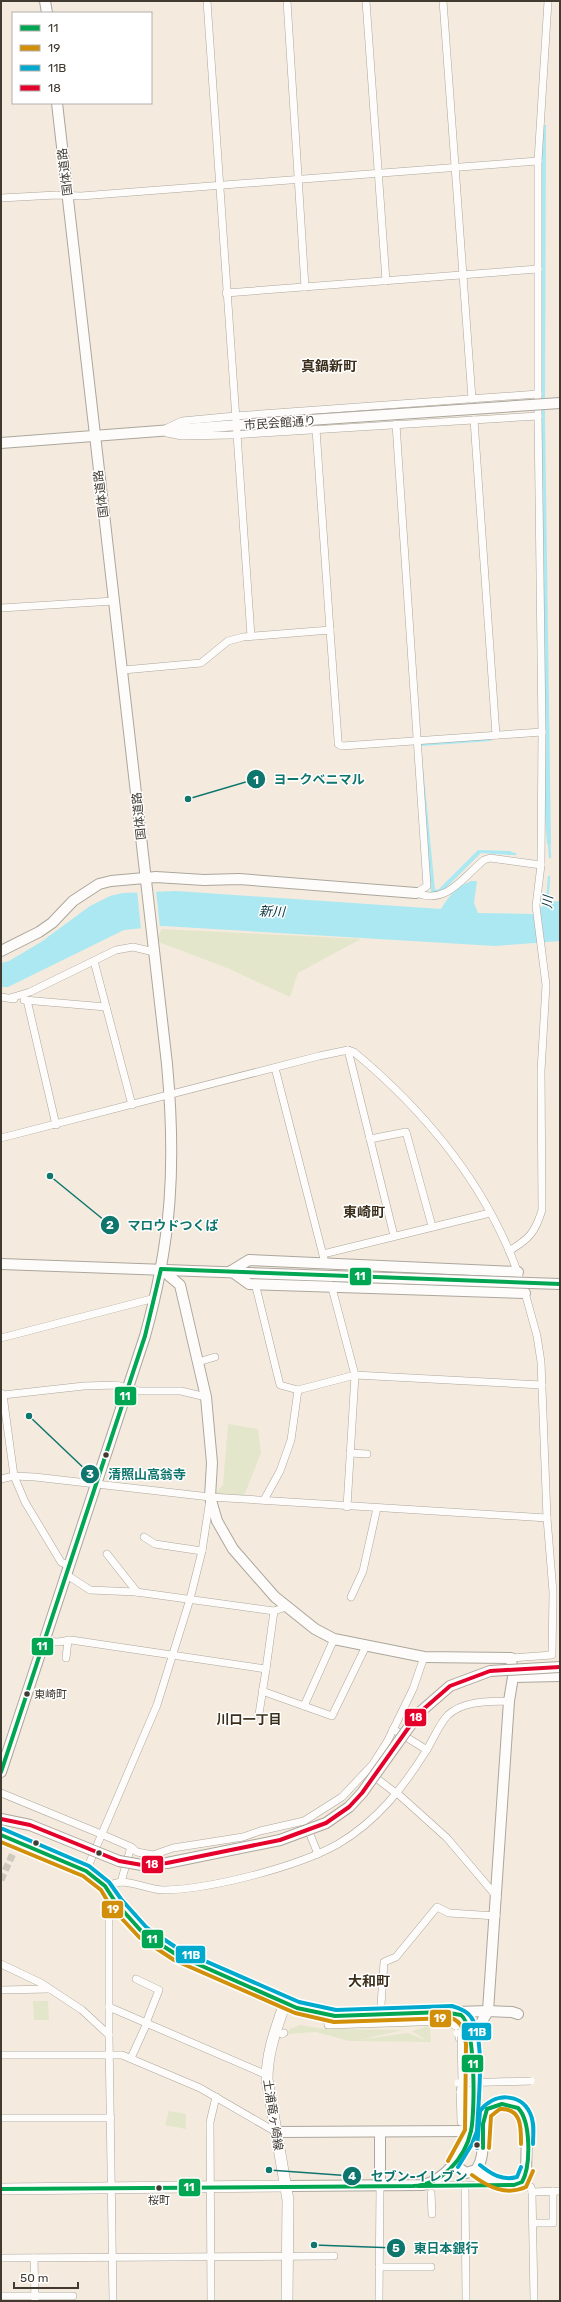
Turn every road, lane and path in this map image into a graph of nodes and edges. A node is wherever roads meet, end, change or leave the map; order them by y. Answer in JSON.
{"nodes":[{"id":1,"x":45,"y":1,"type":"edge"},
{"id":2,"x":207,"y":1,"type":"edge"},
{"id":3,"x":287,"y":1,"type":"edge"},
{"id":4,"x":366,"y":1,"type":"edge"},
{"id":5,"x":443,"y":1,"type":"edge"},
{"id":6,"x":548,"y":1,"type":"edge"},
{"id":7,"x":47,"y":12,"type":"edge"},
{"id":8,"x":57,"y":104,"type":"edge"},
{"id":9,"x":538,"y":161,"type":"junction"},
{"id":10,"x":455,"y":168,"type":"junction"},
{"id":11,"x":377,"y":174,"type":"junction"},
{"id":12,"x":298,"y":180,"type":"junction"},
{"id":13,"x":220,"y":186,"type":"junction"},
{"id":14,"x":67,"y":196,"type":"junction"},
{"id":15,"x":1,"y":198,"type":"edge"},
{"id":16,"x":538,"y":269,"type":"junction"},
{"id":17,"x":464,"y":275,"type":"junction"},
{"id":18,"x":386,"y":281,"type":"junction"},
{"id":19,"x":305,"y":287,"type":"junction"},
{"id":20,"x":226,"y":293,"type":"junction"},
{"id":21,"x":538,"y":394,"type":"junction"},
{"id":22,"x":472,"y":399,"type":"junction"},
{"id":23,"x":560,"y":403,"type":"edge"},
{"id":24,"x":538,"y":416,"type":"junction"},
{"id":25,"x":474,"y":420,"type":"junction"},
{"id":26,"x":396,"y":424,"type":"junction"},
{"id":27,"x":236,"y":425,"type":"junction"},
{"id":28,"x":316,"y":429,"type":"junction"},
{"id":29,"x":95,"y":436,"type":"junction"},
{"id":30,"x":1,"y":443,"type":"edge"},
{"id":31,"x":114,"y":601,"type":"junction"},
{"id":32,"x":1,"y":608,"type":"edge"},
{"id":33,"x":330,"y":630,"type":"junction"},
{"id":34,"x":250,"y":636,"type":"junction"},
{"id":35,"x":122,"y":670,"type":"junction"},
{"id":36,"x":542,"y":732,"type":"junction"},
{"id":37,"x":496,"y":735,"type":"junction"},
{"id":38,"x":416,"y":742,"type":"junction"},
{"id":39,"x":541,"y":865,"type":"junction"},
{"id":40,"x":146,"y":881,"type":"junction"},
{"id":41,"x":416,"y":893,"type":"junction"},
{"id":42,"x":1,"y":951,"type":"edge"},
{"id":43,"x":154,"y":952,"type":"junction"},
{"id":44,"x":94,"y":961,"type":"junction"},
{"id":45,"x":1,"y":997,"type":"edge"},
{"id":46,"x":10,"y":998,"type":"junction"},
{"id":47,"x":27,"y":1000,"type":"junction"},
{"id":48,"x":106,"y":1007,"type":"junction"},
{"id":49,"x":348,"y":1050,"type":"junction"},
{"id":50,"x":275,"y":1068,"type":"junction"},
{"id":51,"x":170,"y":1096,"type":"junction"},
{"id":52,"x":132,"y":1105,"type":"junction"},
{"id":53,"x":56,"y":1125,"type":"junction"},
{"id":54,"x":1,"y":1138,"type":"edge"},
{"id":55,"x":370,"y":1140,"type":"junction"},
{"id":56,"x":490,"y":1213,"type":"junction"},
{"id":57,"x":432,"y":1226,"type":"junction"},
{"id":58,"x":394,"y":1236,"type":"junction"},
{"id":59,"x":509,"y":1251,"type":"junction"},
{"id":60,"x":324,"y":1258,"type":"junction"},
{"id":61,"x":1,"y":1264,"type":"edge"},
{"id":62,"x":161,"y":1269,"type":"junction"},
{"id":63,"x":231,"y":1271,"type":"junction"},
{"id":64,"x":518,"y":1272,"type":"junction"},
{"id":65,"x":560,"y":1284,"type":"edge"},
{"id":66,"x":256,"y":1287,"type":"dead end"},
{"id":67,"x":332,"y":1288,"type":"junction"},
{"id":68,"x":525,"y":1293,"type":"junction"},
{"id":69,"x":155,"y":1298,"type":"junction"},
{"id":70,"x":1,"y":1338,"type":"edge"},
{"id":71,"x":215,"y":1357,"type":"dead end"},
{"id":72,"x":198,"y":1362,"type":"junction"},
{"id":73,"x":355,"y":1375,"type":"junction"},
{"id":74,"x":542,"y":1385,"type":"junction"},
{"id":75,"x":128,"y":1389,"type":"junction"},
{"id":76,"x":298,"y":1390,"type":"junction"},
{"id":77,"x":2,"y":1394,"type":"edge"},
{"id":78,"x":206,"y":1397,"type":"junction"},
{"id":79,"x":350,"y":1453,"type":"junction"},
{"id":80,"x":367,"y":1454,"type":"dead end"},
{"id":81,"x":14,"y":1476,"type":"junction"},
{"id":82,"x":1,"y":1479,"type":"edge"},
{"id":83,"x":96,"y":1485,"type":"junction"},
{"id":84,"x":210,"y":1497,"type":"junction"},
{"id":85,"x":264,"y":1500,"type":"junction"},
{"id":86,"x":347,"y":1507,"type":"junction"},
{"id":87,"x":377,"y":1508,"type":"junction"},
{"id":88,"x":547,"y":1518,"type":"junction"},
{"id":89,"x":144,"y":1537,"type":"dead end"},
{"id":90,"x":202,"y":1551,"type":"junction"},
{"id":91,"x":107,"y":1554,"type":"dead end"},
{"id":92,"x":68,"y":1571,"type":"junction"},
{"id":93,"x":137,"y":1592,"type":"junction"},
{"id":94,"x":351,"y":1597,"type":"dead end"},
{"id":95,"x":190,"y":1599,"type":"junction"},
{"id":96,"x":286,"y":1607,"type":"junction"},
{"id":97,"x":274,"y":1611,"type":"junction"},
{"id":98,"x":334,"y":1639,"type":"junction"},
{"id":99,"x":44,"y":1640,"type":"junction"},
{"id":100,"x":68,"y":1640,"type":"junction"},
{"id":101,"x":366,"y":1646,"type":"junction"},
{"id":102,"x":172,"y":1656,"type":"junction"},
{"id":103,"x":424,"y":1657,"type":"junction"},
{"id":104,"x":66,"y":1658,"type":"dead end"},
{"id":105,"x":511,"y":1658,"type":"junction"},
{"id":106,"x":560,"y":1667,"type":"edge"},
{"id":107,"x":266,"y":1669,"type":"junction"},
{"id":108,"x":560,"y":1676,"type":"edge"},
{"id":109,"x":513,"y":1678,"type":"junction"},
{"id":110,"x":262,"y":1691,"type":"junction"},
{"id":111,"x":509,"y":1701,"type":"junction"},
{"id":112,"x":304,"y":1706,"type":"junction"},
{"id":113,"x":259,"y":1714,"type":"dead end"},
{"id":114,"x":393,"y":1729,"type":"junction"},
{"id":115,"x":427,"y":1750,"type":"junction"},
{"id":116,"x":366,"y":1771,"type":"junction"},
{"id":117,"x":1,"y":1772,"type":"edge"},
{"id":118,"x":1,"y":1793,"type":"edge"},
{"id":119,"x":397,"y":1794,"type":"junction"},
{"id":120,"x":1,"y":1819,"type":"edge"},
{"id":121,"x":304,"y":1821,"type":"junction"},
{"id":122,"x":101,"y":1834,"type":"junction"},
{"id":123,"x":1,"y":1835,"type":"edge"},
{"id":124,"x":131,"y":1847,"type":"junction"},
{"id":125,"x":318,"y":1854,"type":"junction"},
{"id":126,"x":86,"y":1871,"type":"junction"},
{"id":127,"x":121,"y":1882,"type":"junction"},
{"id":128,"x":105,"y":1886,"type":"junction"},
{"id":129,"x":497,"y":1897,"type":"junction"},
{"id":130,"x":116,"y":1903,"type":"junction"},
{"id":131,"x":496,"y":1916,"type":"junction"},
{"id":132,"x":1,"y":1964,"type":"edge"},
{"id":133,"x":136,"y":1980,"type":"dead end"},
{"id":134,"x":49,"y":1989,"type":"junction"},
{"id":135,"x":1,"y":1990,"type":"edge"},
{"id":136,"x":285,"y":2003,"type":"junction"},
{"id":137,"x":381,"y":2005,"type":"dead end"},
{"id":138,"x":109,"y":2007,"type":"junction"},
{"id":139,"x":488,"y":2011,"type":"junction"},
{"id":140,"x":452,"y":2012,"type":"junction"},
{"id":141,"x":518,"y":2014,"type":"dead end"},
{"id":142,"x":146,"y":2023,"type":"junction"},
{"id":143,"x":328,"y":2025,"type":"dead end"},
{"id":144,"x":457,"y":2033,"type":"dead end"},
{"id":145,"x":108,"y":2035,"type":"junction"},
{"id":146,"x":472,"y":2039,"type":"junction"},
{"id":147,"x":110,"y":2054,"type":"junction"},
{"id":148,"x":1,"y":2055,"type":"edge"},
{"id":149,"x":131,"y":2058,"type":"junction"},
{"id":150,"x":267,"y":2075,"type":"junction"},
{"id":151,"x":531,"y":2081,"type":"dead end"},
{"id":152,"x":460,"y":2083,"type":"junction"},
{"id":153,"x":460,"y":2092,"type":"junction"},
{"id":154,"x":216,"y":2097,"type":"junction"},
{"id":155,"x":1,"y":2118,"type":"edge"},
{"id":156,"x":111,"y":2118,"type":"junction"},
{"id":157,"x":461,"y":2122,"type":"dead end"},
{"id":158,"x":471,"y":2131,"type":"junction"},
{"id":159,"x":276,"y":2132,"type":"junction"},
{"id":160,"x":380,"y":2133,"type":"junction"},
{"id":161,"x":453,"y":2164,"type":"junction"},
{"id":162,"x":476,"y":2170,"type":"junction"},
{"id":163,"x":522,"y":2182,"type":"junction"},
{"id":164,"x":465,"y":2185,"type":"junction"},
{"id":165,"x":501,"y":2185,"type":"junction"},
{"id":166,"x":286,"y":2186,"type":"junction"},
{"id":167,"x":380,"y":2186,"type":"junction"},
{"id":168,"x":423,"y":2186,"type":"junction"},
{"id":169,"x":210,"y":2187,"type":"junction"},
{"id":170,"x":112,"y":2188,"type":"junction"},
{"id":171,"x":1,"y":2189,"type":"edge"},
{"id":172,"x":556,"y":2191,"type":"edge"},
{"id":173,"x":532,"y":2192,"type":"junction"},
{"id":174,"x":431,"y":2194,"type":"dead end"},
{"id":175,"x":432,"y":2214,"type":"dead end"},
{"id":176,"x":534,"y":2223,"type":"junction"},
{"id":177,"x":288,"y":2256,"type":"junction"},
{"id":178,"x":334,"y":2256,"type":"dead end"},
{"id":179,"x":112,"y":2257,"type":"junction"},
{"id":180,"x":210,"y":2257,"type":"junction"},
{"id":181,"x":1,"y":2258,"type":"edge"},
{"id":182,"x":34,"y":2258,"type":"junction"},
{"id":183,"x":379,"y":2267,"type":"junction"},
{"id":184,"x":431,"y":2267,"type":"dead end"},
{"id":185,"x":1,"y":2296,"type":"edge"},
{"id":186,"x":73,"y":2296,"type":"dead end"},
{"id":187,"x":35,"y":2298,"type":"edge"},
{"id":188,"x":113,"y":2301,"type":"edge"},
{"id":189,"x":210,"y":2301,"type":"edge"},
{"id":190,"x":287,"y":2301,"type":"edge"},
{"id":191,"x":379,"y":2301,"type":"edge"},
{"id":192,"x":466,"y":2301,"type":"edge"},
{"id":193,"x":534,"y":2301,"type":"edge"}],
"edges":[{"from":1,"to":7,"type":"street"},
{"from":2,"to":13,"type":"street"},
{"from":3,"to":12,"type":"street"},
{"from":4,"to":11,"type":"street"},
{"from":5,"to":10,"type":"street"},
{"from":6,"to":9,"type":"street"},
{"from":8,"to":14,"type":"street","name":"国体道路"},
{"from":9,"to":10,"type":"street"},
{"from":9,"to":16,"type":"street"},
{"from":10,"to":11,"type":"street"},
{"from":10,"to":17,"type":"street"},
{"from":11,"to":12,"type":"street"},
{"from":11,"to":18,"type":"street"},
{"from":12,"to":13,"type":"street"},
{"from":12,"to":19,"type":"street"},
{"from":13,"to":14,"type":"street"},
{"from":13,"to":20,"type":"street"},
{"from":14,"to":15,"type":"street"},
{"from":14,"to":29,"type":"street","name":"国体道路"},
{"from":16,"to":17,"type":"street"},
{"from":16,"to":21,"type":"street"},
{"from":17,"to":18,"type":"street"},
{"from":17,"to":22,"type":"street"},
{"from":18,"to":19,"type":"street"},
{"from":19,"to":20,"type":"street"},
{"from":20,"to":27,"type":"street"},
{"from":21,"to":22,"type":"street"},
{"from":21,"to":24,"type":"street"},
{"from":22,"to":27,"type":"street"},
{"from":23,"to":27,"type":"street","name":"市民会館通り","bridge":true},
{"from":24,"to":25,"type":"street"},
{"from":24,"to":36,"type":"street"},
{"from":25,"to":26,"type":"street"},
{"from":25,"to":37,"type":"street"},
{"from":26,"to":28,"type":"street"},
{"from":26,"to":38,"type":"street"},
{"from":27,"to":28,"type":"street"},
{"from":27,"to":29,"type":"street","name":"市民会館通り"},
{"from":27,"to":34,"type":"street"},
{"from":28,"to":33,"type":"street"},
{"from":29,"to":30,"type":"street","name":"市民会館通り"},
{"from":29,"to":31,"type":"street","name":"国体道路"},
{"from":31,"to":32,"type":"street"},
{"from":31,"to":35,"type":"street","name":"国体道路"},
{"from":33,"to":34,"type":"street"},
{"from":33,"to":38,"type":"street"},
{"from":34,"to":35,"type":"street"},
{"from":35,"to":40,"type":"street","name":"国体道路"},
{"from":36,"to":37,"type":"street"},
{"from":36,"to":39,"type":"street"},
{"from":37,"to":38,"type":"street"},
{"from":38,"to":41,"type":"street"},
{"from":39,"to":41,"type":"street"},
{"from":39,"to":59,"type":"street"},
{"from":40,"to":41,"type":"street"},
{"from":40,"to":42,"type":"street"},
{"from":40,"to":43,"type":"street","name":"国体道路"},
{"from":43,"to":44,"type":"street"},
{"from":43,"to":51,"type":"street","name":"国体道路"},
{"from":44,"to":46,"type":"street"},
{"from":44,"to":48,"type":"street"},
{"from":45,"to":46,"type":"street"},
{"from":46,"to":47,"type":"street"},
{"from":47,"to":48,"type":"street"},
{"from":47,"to":53,"type":"street"},
{"from":48,"to":52,"type":"street"},
{"from":49,"to":50,"type":"street"},
{"from":49,"to":55,"type":"street"},
{"from":49,"to":56,"type":"street"},
{"from":50,"to":51,"type":"street"},
{"from":50,"to":60,"type":"street"},
{"from":51,"to":52,"type":"street"},
{"from":51,"to":62,"type":"street","name":"国体道路"},
{"from":52,"to":53,"type":"street"},
{"from":53,"to":54,"type":"street"},
{"from":55,"to":57,"type":"street"},
{"from":55,"to":58,"type":"street"},
{"from":56,"to":57,"type":"street"},
{"from":56,"to":59,"type":"street"},
{"from":57,"to":58,"type":"street"},
{"from":58,"to":60,"type":"street"},
{"from":59,"to":64,"type":"street"},
{"from":60,"to":63,"type":"street"},
{"from":60,"to":64,"type":"street"},
{"from":61,"to":62,"type":"street"},
{"from":62,"to":63,"type":"street"},
{"from":62,"to":69,"type":"street","name":"国体道路"},
{"from":62,"to":72,"type":"street"},
{"from":63,"to":65,"type":"street","bridge":true},
{"from":63,"to":67,"type":"street"},
{"from":64,"to":68,"type":"street"},
{"from":66,"to":76,"type":"street"},
{"from":67,"to":68,"type":"street"},
{"from":67,"to":73,"type":"street"},
{"from":68,"to":74,"type":"street"},
{"from":69,"to":70,"type":"street"},
{"from":69,"to":75,"type":"street","name":"国体道路"},
{"from":71,"to":72,"type":"street"},
{"from":72,"to":78,"type":"street"},
{"from":73,"to":74,"type":"street"},
{"from":73,"to":76,"type":"street"},
{"from":73,"to":79,"type":"street"},
{"from":74,"to":88,"type":"street"},
{"from":75,"to":77,"type":"street"},
{"from":75,"to":78,"type":"street"},
{"from":75,"to":83,"type":"street","name":"国体道路"},
{"from":76,"to":85,"type":"street"},
{"from":77,"to":81,"type":"street"},
{"from":78,"to":84,"type":"street"},
{"from":79,"to":80,"type":"street"},
{"from":79,"to":86,"type":"street"},
{"from":81,"to":82,"type":"street"},
{"from":81,"to":83,"type":"street"},
{"from":81,"to":92,"type":"street"},
{"from":83,"to":84,"type":"street"},
{"from":83,"to":92,"type":"street","name":"国体道路"},
{"from":84,"to":85,"type":"street"},
{"from":84,"to":90,"type":"street"},
{"from":84,"to":96,"type":"street"},
{"from":85,"to":86,"type":"street"},
{"from":86,"to":87,"type":"street"},
{"from":87,"to":88,"type":"street"},
{"from":87,"to":94,"type":"street"},
{"from":88,"to":105,"type":"street"},
{"from":89,"to":90,"type":"street"},
{"from":90,"to":95,"type":"street"},
{"from":91,"to":93,"type":"street"},
{"from":92,"to":93,"type":"street"},
{"from":92,"to":99,"type":"street","name":"国体道路"},
{"from":93,"to":95,"type":"street"},
{"from":95,"to":97,"type":"street"},
{"from":95,"to":102,"type":"street"},
{"from":96,"to":97,"type":"street"},
{"from":96,"to":98,"type":"street"},
{"from":97,"to":107,"type":"street"},
{"from":98,"to":101,"type":"street"},
{"from":98,"to":112,"type":"street"},
{"from":99,"to":100,"type":"street"},
{"from":99,"to":117,"type":"street","name":"国体道路"},
{"from":100,"to":102,"type":"street"},
{"from":100,"to":104,"type":"street"},
{"from":101,"to":103,"type":"street"},
{"from":101,"to":112,"type":"street"},
{"from":102,"to":107,"type":"street"},
{"from":102,"to":122,"type":"street"},
{"from":103,"to":105,"type":"street"},
{"from":103,"to":114,"type":"street"},
{"from":105,"to":109,"type":"street"},
{"from":106,"to":120,"type":"street","bridge":true},
{"from":107,"to":110,"type":"street"},
{"from":108,"to":109,"type":"street"},
{"from":109,"to":111,"type":"street"},
{"from":110,"to":112,"type":"street"},
{"from":110,"to":113,"type":"street"},
{"from":111,"to":115,"type":"street"},
{"from":111,"to":129,"type":"street"},
{"from":114,"to":115,"type":"street"},
{"from":114,"to":116,"type":"street"},
{"from":115,"to":119,"type":"street"},
{"from":116,"to":119,"type":"street"},
{"from":116,"to":121,"type":"street"},
{"from":118,"to":122,"type":"street"},
{"from":119,"to":125,"type":"street"},
{"from":119,"to":129,"type":"street"},
{"from":121,"to":124,"type":"street"},
{"from":121,"to":125,"type":"street"},
{"from":122,"to":124,"type":"street"},
{"from":122,"to":126,"type":"street"},
{"from":123,"to":126,"type":"main road"},
{"from":124,"to":127,"type":"street"},
{"from":125,"to":127,"type":"street"},
{"from":126,"to":128,"type":"main road"},
{"from":127,"to":128,"type":"street"},
{"from":128,"to":130,"type":"main road"},
{"from":129,"to":131,"type":"street"},
{"from":130,"to":136,"type":"main road"},
{"from":130,"to":138,"type":"street"},
{"from":131,"to":137,"type":"street"},
{"from":131,"to":139,"type":"street"},
{"from":132,"to":134,"type":"street"},
{"from":133,"to":142,"type":"street"},
{"from":134,"to":135,"type":"street"},
{"from":134,"to":145,"type":"street"},
{"from":136,"to":140,"type":"street"},
{"from":136,"to":150,"type":"main road","name":"土浦竜ヶ崎線"},
{"from":138,"to":142,"type":"street"},
{"from":138,"to":145,"type":"street"},
{"from":139,"to":140,"type":"street"},
{"from":139,"to":141,"type":"street"},
{"from":139,"to":146,"type":"street"},
{"from":140,"to":146,"type":"street"},
{"from":142,"to":149,"type":"street"},
{"from":142,"to":150,"type":"street"},
{"from":143,"to":153,"type":"street"},
{"from":144,"to":152,"type":"street","bridge":true},
{"from":145,"to":147,"type":"street"},
{"from":146,"to":158,"type":"street"},
{"from":147,"to":148,"type":"street"},
{"from":147,"to":149,"type":"street"},
{"from":147,"to":156,"type":"street"},
{"from":149,"to":154,"type":"street"},
{"from":150,"to":159,"type":"main road","name":"土浦竜ヶ崎線"},
{"from":151,"to":152,"type":"street","bridge":true},
{"from":152,"to":153,"type":"street","bridge":true},
{"from":153,"to":157,"type":"street"},
{"from":154,"to":159,"type":"street"},
{"from":154,"to":169,"type":"street"},
{"from":155,"to":156,"type":"street"},
{"from":156,"to":170,"type":"street"},
{"from":158,"to":160,"type":"street"},
{"from":158,"to":161,"type":"street"},
{"from":159,"to":160,"type":"street"},
{"from":159,"to":166,"type":"main road","name":"土浦竜ヶ崎線"},
{"from":160,"to":167,"type":"street"},
{"from":161,"to":162,"type":"street"},
{"from":161,"to":168,"type":"street"},
{"from":162,"to":163,"type":"street"},
{"from":162,"to":165,"type":"street"},
{"from":163,"to":165,"type":"street"},
{"from":163,"to":173,"type":"street"},
{"from":164,"to":165,"type":"street"},
{"from":164,"to":168,"type":"street"},
{"from":164,"to":192,"type":"street"},
{"from":166,"to":167,"type":"street"},
{"from":166,"to":169,"type":"main road"},
{"from":166,"to":177,"type":"main road","name":"土浦竜ヶ崎線"},
{"from":167,"to":168,"type":"street"},
{"from":167,"to":183,"type":"street"},
{"from":169,"to":170,"type":"main road"},
{"from":169,"to":180,"type":"street"},
{"from":170,"to":171,"type":"main road"},
{"from":170,"to":179,"type":"street"},
{"from":172,"to":173,"type":"street"},
{"from":172,"to":176,"type":"street"},
{"from":173,"to":176,"type":"street"},
{"from":174,"to":175,"type":"street"},
{"from":176,"to":193,"type":"street"},
{"from":177,"to":178,"type":"street"},
{"from":177,"to":180,"type":"street"},
{"from":177,"to":190,"type":"main road","name":"土浦竜ヶ崎線"},
{"from":179,"to":180,"type":"street"},
{"from":179,"to":182,"type":"street"},
{"from":179,"to":188,"type":"street"},
{"from":180,"to":189,"type":"street"},
{"from":181,"to":182,"type":"street"},
{"from":182,"to":187,"type":"street"},
{"from":183,"to":184,"type":"street"},
{"from":183,"to":191,"type":"street"},
{"from":185,"to":187,"type":"street"},
{"from":186,"to":187,"type":"street"}]}
